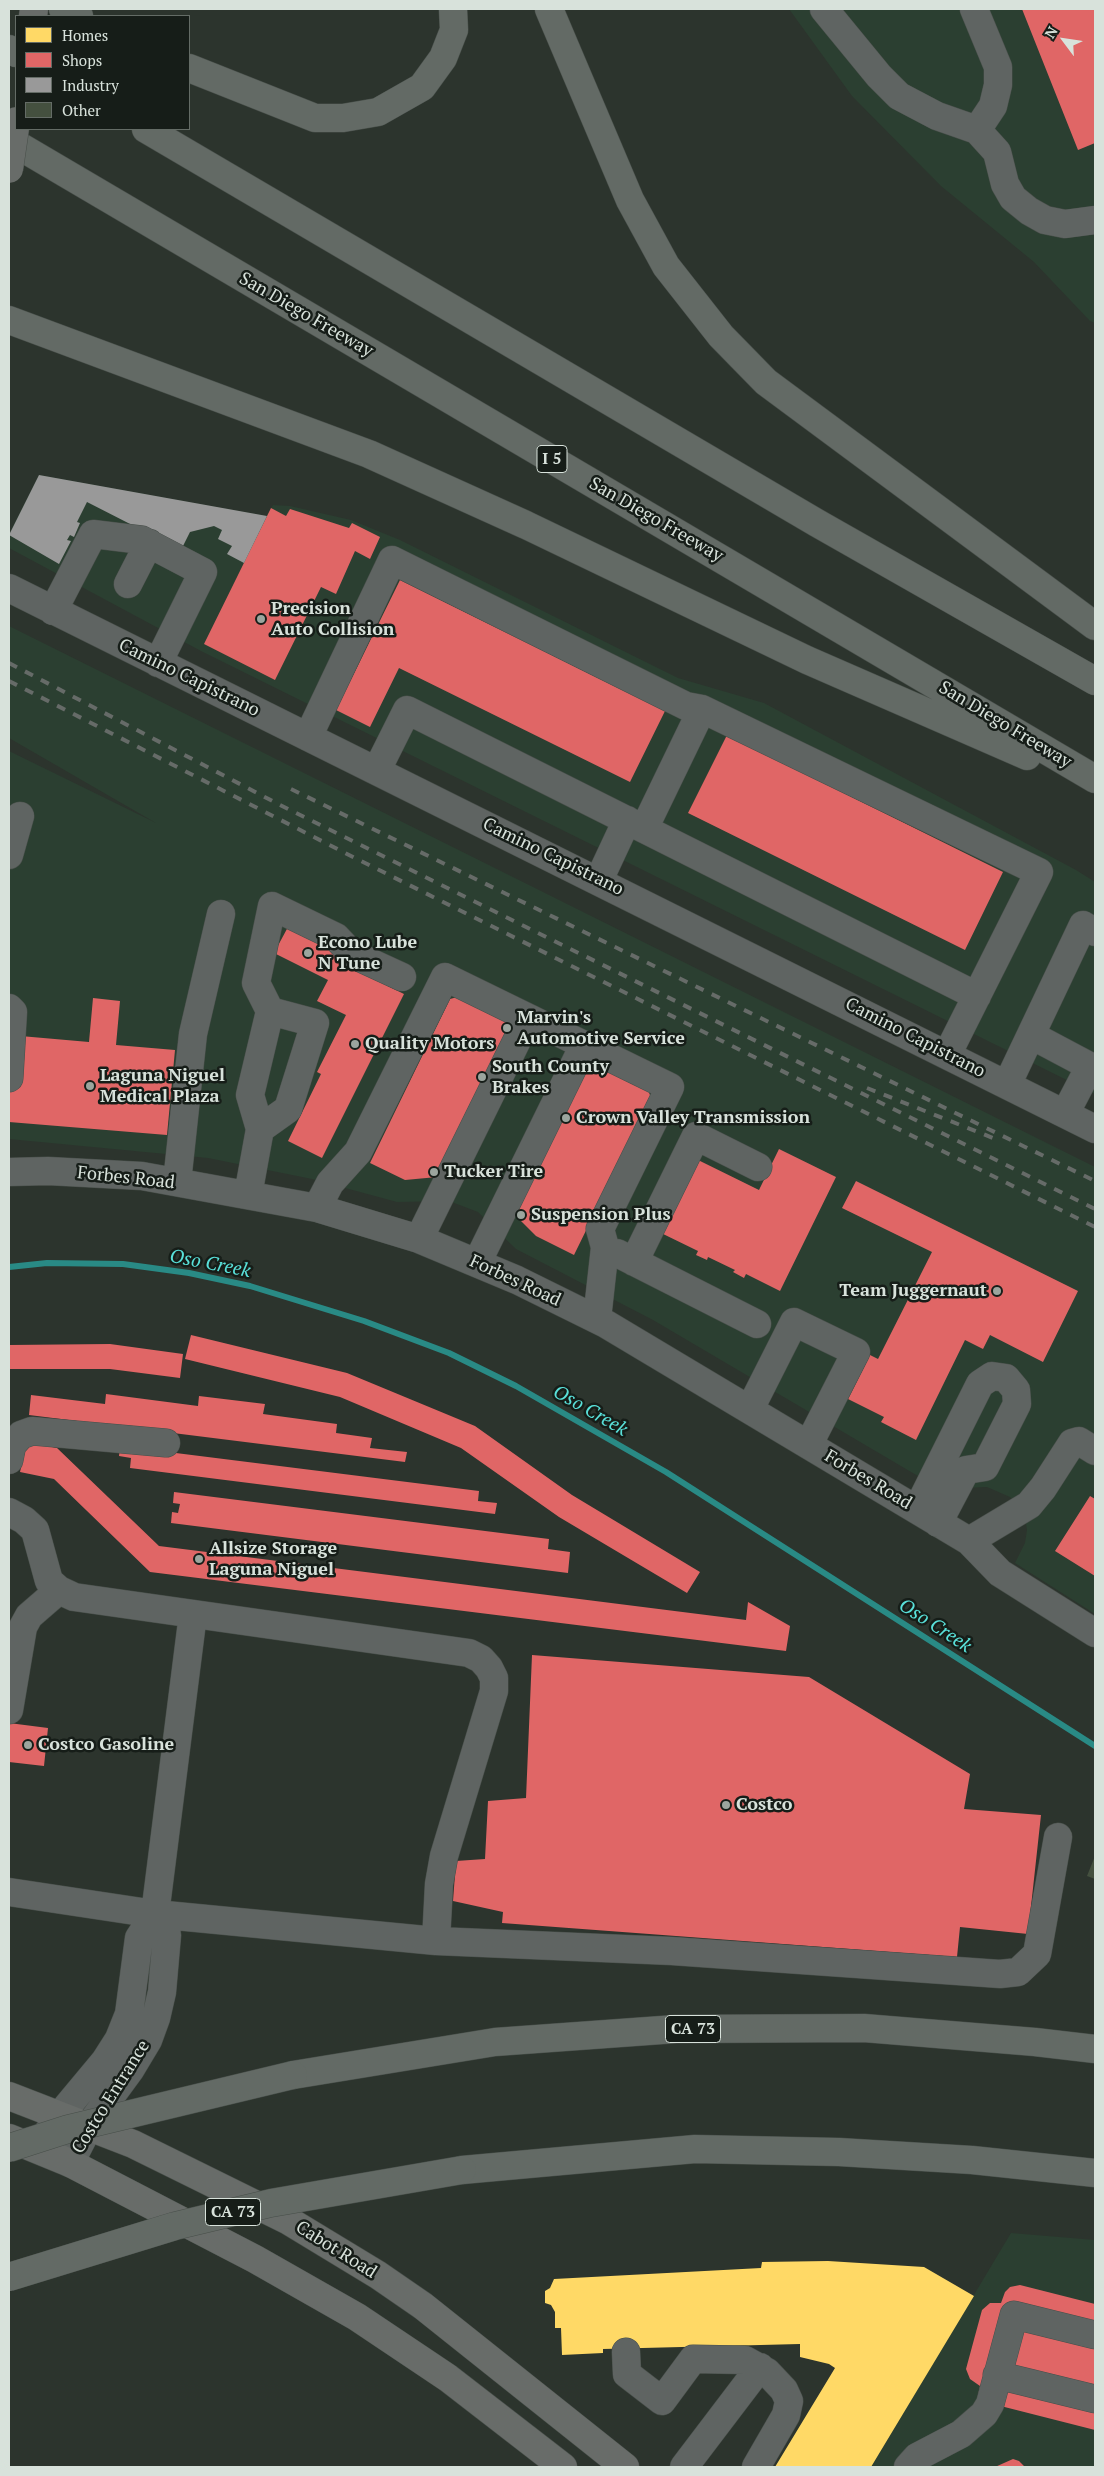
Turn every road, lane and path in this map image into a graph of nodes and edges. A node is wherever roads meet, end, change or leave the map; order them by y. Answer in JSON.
{"nodes":[{"id":1,"x":63,"y":9,"type":"edge"},
{"id":2,"x":453,"y":9,"type":"edge"},
{"id":3,"x":549,"y":9,"type":"edge"},
{"id":4,"x":824,"y":9,"type":"edge"},
{"id":5,"x":974,"y":9,"type":"edge"},
{"id":6,"x":77,"y":15,"type":"edge"},
{"id":7,"x":190,"y":68,"type":"edge"},
{"id":8,"x":15,"y":128,"type":"edge"},
{"id":9,"x":148,"y":130,"type":"edge"},
{"id":10,"x":978,"y":130,"type":"junction"},
{"id":11,"x":9,"y":140,"type":"edge"},
{"id":12,"x":9,"y":169,"type":"edge"},
{"id":13,"x":1095,"y":220,"type":"edge"},
{"id":14,"x":9,"y":320,"type":"edge"},
{"id":15,"x":149,"y":543,"type":"junction"},
{"id":16,"x":128,"y":584,"type":"dead end"},
{"id":17,"x":9,"y":588,"type":"edge"},
{"id":18,"x":53,"y":611,"type":"junction"},
{"id":19,"x":1095,"y":626,"type":"edge"},
{"id":20,"x":158,"y":663,"type":"junction"},
{"id":21,"x":1095,"y":681,"type":"edge"},
{"id":22,"x":702,"y":709,"type":"junction"},
{"id":23,"x":308,"y":736,"type":"junction"},
{"id":24,"x":377,"y":770,"type":"junction"},
{"id":25,"x":1095,"y":779,"type":"edge"},
{"id":26,"x":1095,"y":786,"type":"edge"},
{"id":27,"x":20,"y":816,"type":"dead end"},
{"id":28,"x":635,"y":824,"type":"junction"},
{"id":29,"x":9,"y":855,"type":"edge"},
{"id":30,"x":599,"y":880,"type":"junction"},
{"id":31,"x":221,"y":914,"type":"dead end"},
{"id":32,"x":1095,"y":932,"type":"edge"},
{"id":33,"x":402,"y":977,"type":"dead end"},
{"id":34,"x":977,"y":996,"type":"junction"},
{"id":35,"x":9,"y":1008,"type":"edge"},
{"id":36,"x":270,"y":1011,"type":"junction"},
{"id":37,"x":528,"y":1018,"type":"junction"},
{"id":38,"x":1031,"y":1035,"type":"junction"},
{"id":39,"x":584,"y":1045,"type":"junction"},
{"id":40,"x":948,"y":1054,"type":"junction"},
{"id":41,"x":1092,"y":1067,"type":"edge"},
{"id":42,"x":9,"y":1078,"type":"edge"},
{"id":43,"x":1007,"y":1085,"type":"junction"},
{"id":44,"x":1065,"y":1114,"type":"junction"},
{"id":45,"x":1095,"y":1128,"type":"edge"},
{"id":46,"x":260,"y":1129,"type":"junction"},
{"id":47,"x":758,"y":1167,"type":"dead end"},
{"id":48,"x":9,"y":1172,"type":"edge"},
{"id":49,"x":176,"y":1182,"type":"junction"},
{"id":50,"x":248,"y":1195,"type":"junction"},
{"id":51,"x":317,"y":1208,"type":"junction"},
{"id":52,"x":419,"y":1239,"type":"junction"},
{"id":53,"x":605,"y":1247,"type":"junction"},
{"id":54,"x":634,"y":1262,"type":"junction"},
{"id":55,"x":477,"y":1263,"type":"junction"},
{"id":56,"x":597,"y":1320,"type":"junction"},
{"id":57,"x":757,"y":1324,"type":"dead end"},
{"id":58,"x":750,"y":1409,"type":"junction"},
{"id":59,"x":166,"y":1442,"type":"dead end"},
{"id":60,"x":809,"y":1444,"type":"junction"},
{"id":61,"x":1095,"y":1451,"type":"edge"},
{"id":62,"x":9,"y":1460,"type":"edge"},
{"id":63,"x":9,"y":1512,"type":"edge"},
{"id":64,"x":928,"y":1517,"type":"junction"},
{"id":65,"x":969,"y":1541,"type":"junction"},
{"id":66,"x":59,"y":1590,"type":"junction"},
{"id":67,"x":194,"y":1614,"type":"junction"},
{"id":68,"x":1095,"y":1633,"type":"edge"},
{"id":69,"x":9,"y":1710,"type":"edge"},
{"id":70,"x":1058,"y":1837,"type":"dead end"},
{"id":71,"x":9,"y":1892,"type":"edge"},
{"id":72,"x":155,"y":1914,"type":"junction"},
{"id":73,"x":436,"y":1941,"type":"junction"},
{"id":74,"x":1095,"y":2049,"type":"edge"},
{"id":75,"x":9,"y":2096,"type":"edge"},
{"id":76,"x":60,"y":2115,"type":"junction"},
{"id":77,"x":90,"y":2126,"type":"junction"},
{"id":78,"x":9,"y":2138,"type":"edge"},
{"id":79,"x":9,"y":2148,"type":"edge"},
{"id":80,"x":37,"y":2149,"type":"junction"},
{"id":81,"x":70,"y":2163,"type":"junction"},
{"id":82,"x":1095,"y":2173,"type":"edge"},
{"id":83,"x":9,"y":2277,"type":"edge"},
{"id":84,"x":1095,"y":2335,"type":"edge"},
{"id":85,"x":626,"y":2352,"type":"dead end"},
{"id":86,"x":760,"y":2367,"type":"junction"},
{"id":87,"x":997,"y":2375,"type":"junction"},
{"id":88,"x":1095,"y":2399,"type":"edge"},
{"id":89,"x":563,"y":2467,"type":"edge"},
{"id":90,"x":625,"y":2467,"type":"edge"},
{"id":91,"x":684,"y":2467,"type":"edge"},
{"id":92,"x":756,"y":2467,"type":"edge"},
{"id":93,"x":908,"y":2467,"type":"edge"}],
"edges":[{"from":1,"to":6,"type":"highway"},
{"from":2,"to":7,"type":"highway"},
{"from":3,"to":19,"type":"highway"},
{"from":4,"to":10,"type":"street"},
{"from":5,"to":10,"type":"street"},
{"from":8,"to":12,"type":"main road","bridge":true},
{"from":9,"to":21,"type":"highway"},
{"from":10,"to":13,"type":"street"},
{"from":11,"to":25,"type":"highway","name":"San Diego Freeway","number":"I 5"},
{"from":14,"to":26,"type":"highway"},
{"from":15,"to":16,"type":"street"},
{"from":15,"to":18,"type":"street"},
{"from":15,"to":20,"type":"street"},
{"from":17,"to":18,"type":"street","name":"Camino Capistrano"},
{"from":18,"to":20,"type":"street","name":"Camino Capistrano"},
{"from":20,"to":23,"type":"street","name":"Camino Capistrano"},
{"from":22,"to":23,"type":"street"},
{"from":22,"to":28,"type":"street"},
{"from":22,"to":34,"type":"street"},
{"from":23,"to":24,"type":"street","name":"Camino Capistrano"},
{"from":24,"to":28,"type":"street"},
{"from":24,"to":30,"type":"street","name":"Camino Capistrano"},
{"from":27,"to":29,"type":"street"},
{"from":28,"to":30,"type":"street"},
{"from":28,"to":34,"type":"street"},
{"from":30,"to":40,"type":"street","name":"Camino Capistrano"},
{"from":31,"to":49,"type":"street"},
{"from":32,"to":38,"type":"street"},
{"from":33,"to":36,"type":"street"},
{"from":34,"to":40,"type":"street"},
{"from":35,"to":42,"type":"street"},
{"from":36,"to":46,"type":"street"},
{"from":36,"to":46,"type":"street"},
{"from":37,"to":39,"type":"street"},
{"from":37,"to":51,"type":"street"},
{"from":37,"to":52,"type":"street"},
{"from":38,"to":41,"type":"street"},
{"from":38,"to":43,"type":"street"},
{"from":39,"to":53,"type":"street"},
{"from":39,"to":55,"type":"street"},
{"from":40,"to":43,"type":"street","name":"Camino Capistrano"},
{"from":41,"to":44,"type":"street"},
{"from":43,"to":44,"type":"street","name":"Camino Capistrano"},
{"from":44,"to":45,"type":"street","name":"Camino Capistrano"},
{"from":46,"to":50,"type":"street"},
{"from":47,"to":54,"type":"street"},
{"from":48,"to":49,"type":"street","name":"Forbes Road"},
{"from":49,"to":50,"type":"street","name":"Forbes Road"},
{"from":50,"to":51,"type":"street","name":"Forbes Road"},
{"from":51,"to":52,"type":"street","name":"Forbes Road"},
{"from":52,"to":55,"type":"street","name":"Forbes Road"},
{"from":53,"to":54,"type":"street"},
{"from":53,"to":56,"type":"street"},
{"from":54,"to":57,"type":"street"},
{"from":55,"to":56,"type":"street","name":"Forbes Road"},
{"from":56,"to":58,"type":"street","name":"Forbes Road"},
{"from":58,"to":60,"type":"street","name":"Forbes Road"},
{"from":58,"to":60,"type":"street"},
{"from":59,"to":62,"type":"street"},
{"from":60,"to":64,"type":"street","name":"Forbes Road"},
{"from":61,"to":65,"type":"street"},
{"from":63,"to":66,"type":"street"},
{"from":64,"to":64,"type":"street"},
{"from":64,"to":65,"type":"street","name":"Forbes Road"},
{"from":65,"to":68,"type":"street","name":"Forbes Road"},
{"from":66,"to":67,"type":"street"},
{"from":66,"to":69,"type":"street"},
{"from":67,"to":72,"type":"street"},
{"from":67,"to":73,"type":"street"},
{"from":70,"to":73,"type":"street"},
{"from":71,"to":72,"type":"street"},
{"from":72,"to":73,"type":"street"},
{"from":72,"to":76,"type":"street","name":"Costco Entrance"},
{"from":72,"to":77,"type":"street","name":"Costco Entrance"},
{"from":74,"to":79,"type":"highway","number":"CA 73","bridge":true},
{"from":75,"to":76,"type":"main road","name":"Cabot Road"},
{"from":76,"to":77,"type":"main road","name":"Cabot Road"},
{"from":76,"to":80,"type":"street","name":"Costco Entrance"},
{"from":77,"to":81,"type":"street","name":"Costco Entrance"},
{"from":77,"to":90,"type":"main road","name":"Cabot Road"},
{"from":78,"to":80,"type":"main road"},
{"from":80,"to":81,"type":"main road"},
{"from":81,"to":89,"type":"main road"},
{"from":82,"to":83,"type":"highway","number":"CA 73","bridge":true},
{"from":84,"to":87,"type":"street"},
{"from":85,"to":86,"type":"street"},
{"from":86,"to":91,"type":"street"},
{"from":86,"to":92,"type":"street"},
{"from":87,"to":88,"type":"street"},
{"from":87,"to":93,"type":"street"}]}
